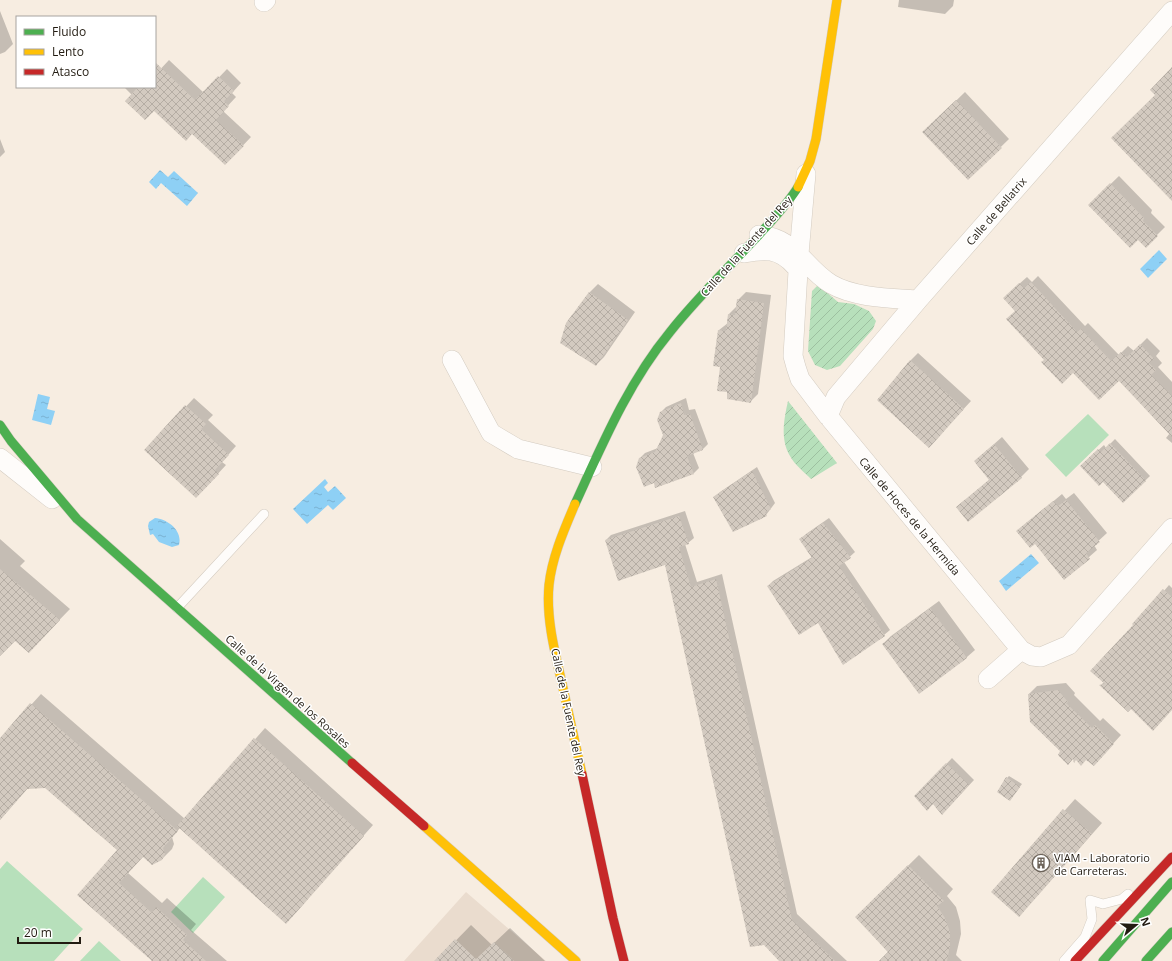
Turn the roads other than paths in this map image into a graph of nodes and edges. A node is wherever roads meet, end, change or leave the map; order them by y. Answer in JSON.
{"nodes":[{"id":1,"x":837,"y":0,"type":"edge"},
{"id":2,"x":1172,"y":11,"type":"edge"},
{"id":3,"x":806,"y":174,"type":"junction"},
{"id":4,"x":759,"y":235,"type":"junction"},
{"id":5,"x":744,"y":253,"type":"junction"},
{"id":6,"x":798,"y":262,"type":"junction"},
{"id":7,"x":918,"y":300,"type":"junction"},
{"id":8,"x":452,"y":360,"type":"dead end"},
{"id":9,"x":828,"y":416,"type":"junction"},
{"id":10,"x":0,"y":425,"type":"edge"},
{"id":11,"x":0,"y":458,"type":"edge"},
{"id":12,"x":592,"y":467,"type":"junction"},
{"id":13,"x":264,"y":514,"type":"dead end"},
{"id":14,"x":77,"y":519,"type":"junction"},
{"id":15,"x":1172,"y":528,"type":"edge"},
{"id":16,"x":177,"y":608,"type":"junction"},
{"id":17,"x":1022,"y":650,"type":"junction"},
{"id":18,"x":988,"y":680,"type":"dead end"},
{"id":19,"x":1172,"y":857,"type":"edge"},
{"id":20,"x":1158,"y":873,"type":"junction"},
{"id":21,"x":1172,"y":882,"type":"edge"},
{"id":22,"x":1172,"y":932,"type":"edge"},
{"id":23,"x":576,"y":961,"type":"edge"},
{"id":24,"x":624,"y":961,"type":"edge"},
{"id":25,"x":1064,"y":961,"type":"edge"},
{"id":26,"x":1076,"y":961,"type":"edge"},
{"id":27,"x":1103,"y":961,"type":"edge"},
{"id":28,"x":1146,"y":961,"type":"edge"}],
"edges":[{"from":1,"to":3,"type":"main road","name":"Calle de la Fuente del Rey"},
{"from":2,"to":7,"type":"street","name":"Calle de Bellatrix"},
{"from":3,"to":4,"type":"main road","name":"Calle de la Fuente del Rey"},
{"from":3,"to":6,"type":"street","name":"Calle de Hoces de la Hermida"},
{"from":4,"to":5,"type":"main road","name":"Calle de la Fuente del Rey"},
{"from":4,"to":6,"type":"street"},
{"from":5,"to":6,"type":"street"},
{"from":5,"to":12,"type":"main road","name":"Calle de la Fuente del Rey"},
{"from":6,"to":7,"type":"street"},
{"from":6,"to":9,"type":"street","name":"Calle de Hoces de la Hermida"},
{"from":7,"to":9,"type":"street","name":"Calle de Bellatrix"},
{"from":8,"to":12,"type":"street"},
{"from":9,"to":17,"type":"street","name":"Calle de Hoces de la Hermida"},
{"from":10,"to":14,"type":"main road","name":"Calle de la Virgen de los Rosales"},
{"from":11,"to":14,"type":"street"},
{"from":12,"to":24,"type":"main road","name":"Calle de la Fuente del Rey"},
{"from":13,"to":16,"type":"lane"},
{"from":14,"to":16,"type":"main road","name":"Calle de la Virgen de los Rosales"},
{"from":15,"to":17,"type":"street","name":"Calle de Hoces de la Hermida"},
{"from":16,"to":23,"type":"main road","name":"Calle de la Virgen de los Rosales"},
{"from":17,"to":18,"type":"street"},
{"from":19,"to":20,"type":"main road"},
{"from":20,"to":25,"type":"lane"},
{"from":20,"to":26,"type":"main road"},
{"from":21,"to":27,"type":"main road"},
{"from":22,"to":28,"type":"main road"}]}
